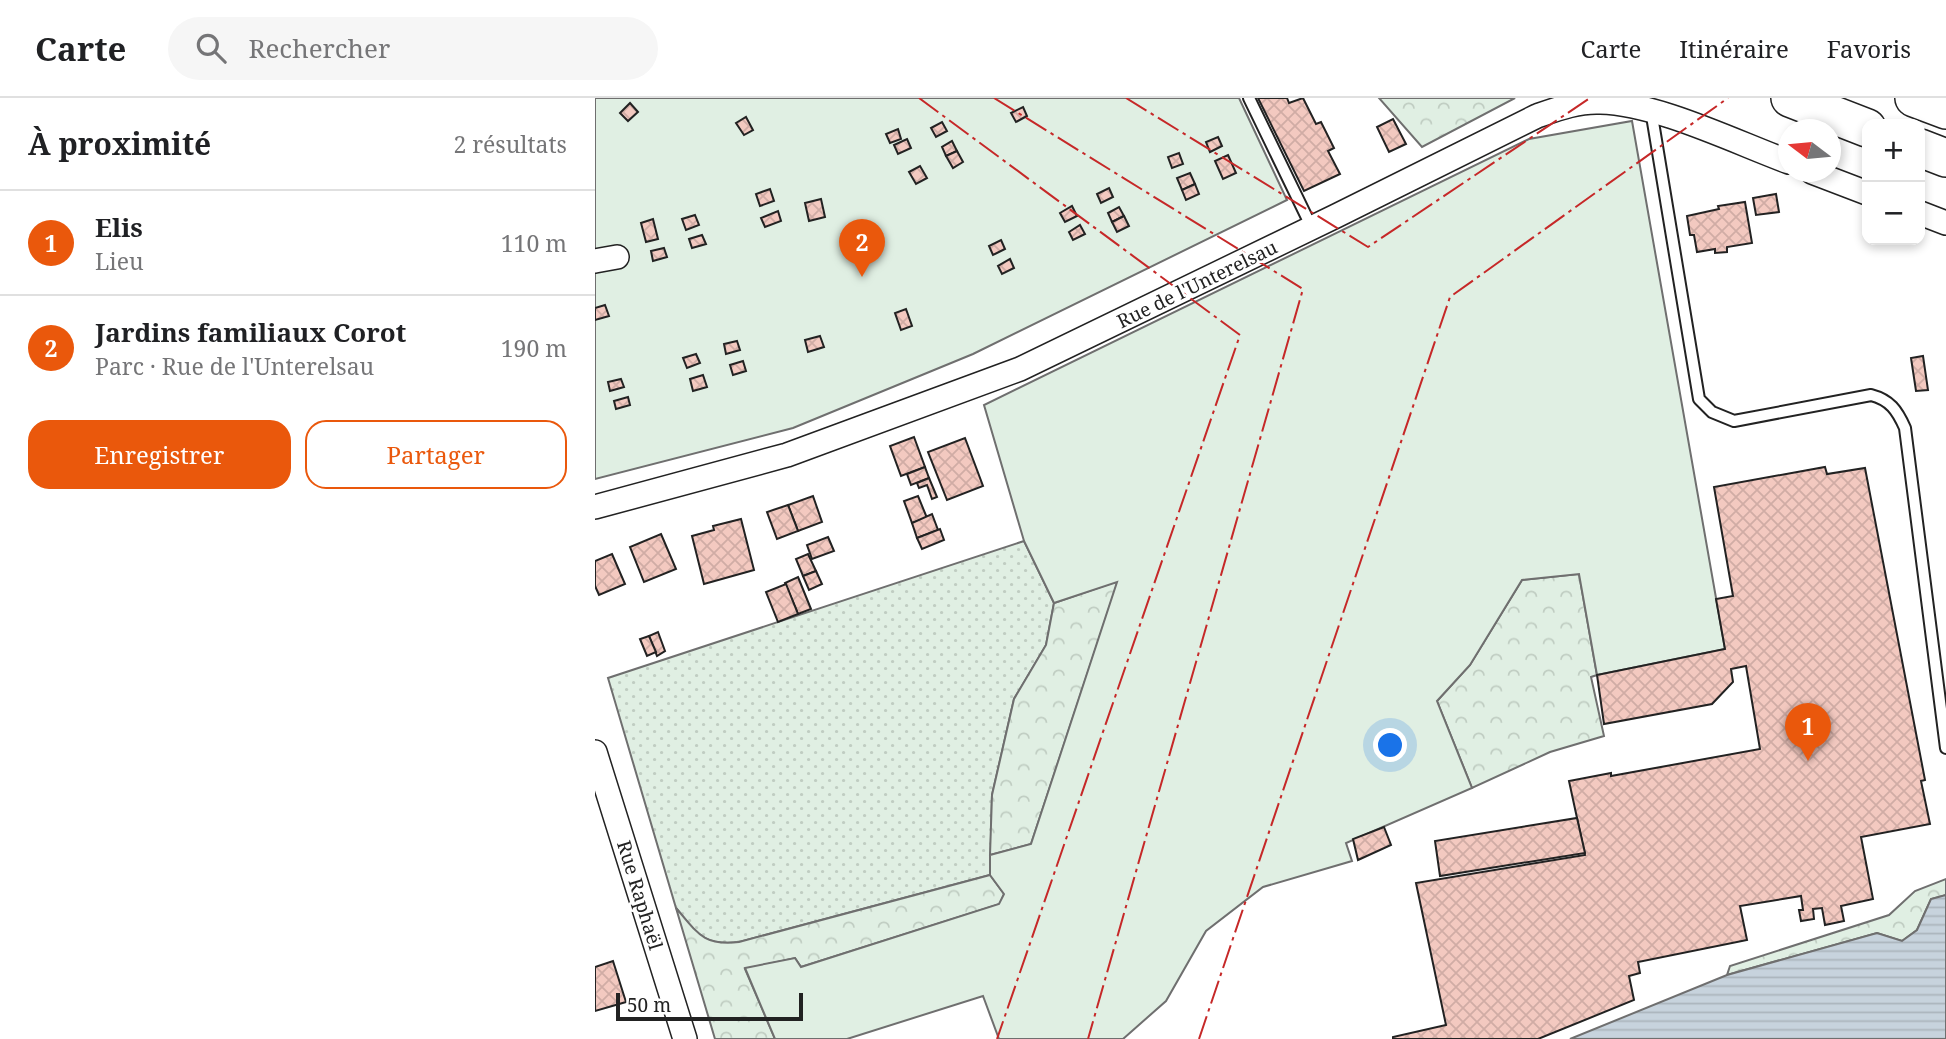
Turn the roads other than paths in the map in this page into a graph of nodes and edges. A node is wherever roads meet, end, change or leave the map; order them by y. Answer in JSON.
{"nodes":[{"id":1,"x":1249,"y":98,"type":"edge"},
{"id":2,"x":1790,"y":98,"type":"edge"},
{"id":3,"x":1914,"y":98,"type":"edge"},
{"id":4,"x":1651,"y":110,"type":"junction"},
{"id":5,"x":1946,"y":110,"type":"edge"},
{"id":6,"x":1862,"y":126,"type":"edge"},
{"id":7,"x":1925,"y":150,"type":"edge"},
{"id":8,"x":1778,"y":158,"type":"edge"},
{"id":9,"x":1946,"y":158,"type":"edge"},
{"id":10,"x":1838,"y":182,"type":"edge"},
{"id":11,"x":1862,"y":191,"type":"edge"},
{"id":12,"x":1925,"y":215,"type":"edge"},
{"id":13,"x":1946,"y":223,"type":"edge"},
{"id":14,"x":1313,"y":228,"type":"junction"},
{"id":15,"x":595,"y":507,"type":"edge"},
{"id":16,"x":1946,"y":748,"type":"edge"},
{"id":17,"x":595,"y":752,"type":"edge"},
{"id":18,"x":605,"y":818,"type":"edge"},
{"id":19,"x":685,"y":1039,"type":"edge"}],
"edges":[{"from":1,"to":14,"type":"lane"},
{"from":2,"to":6,"type":"highway"},
{"from":3,"to":5,"type":"highway"},
{"from":4,"to":8,"type":"street","name":"Rue de l'Unterelsau"},
{"from":4,"to":14,"type":"street","name":"Rue de l'Unterelsau"},
{"from":4,"to":16,"type":"lane"},
{"from":7,"to":9,"type":"highway"},
{"from":10,"to":11,"type":"street"},
{"from":12,"to":13,"type":"street"},
{"from":14,"to":15,"type":"street","name":"Rue de l'Unterelsau"},
{"from":17,"to":18,"type":"street","name":"Rue Raphaël"},
{"from":18,"to":19,"type":"street","name":"Rue Raphaël"}]}
